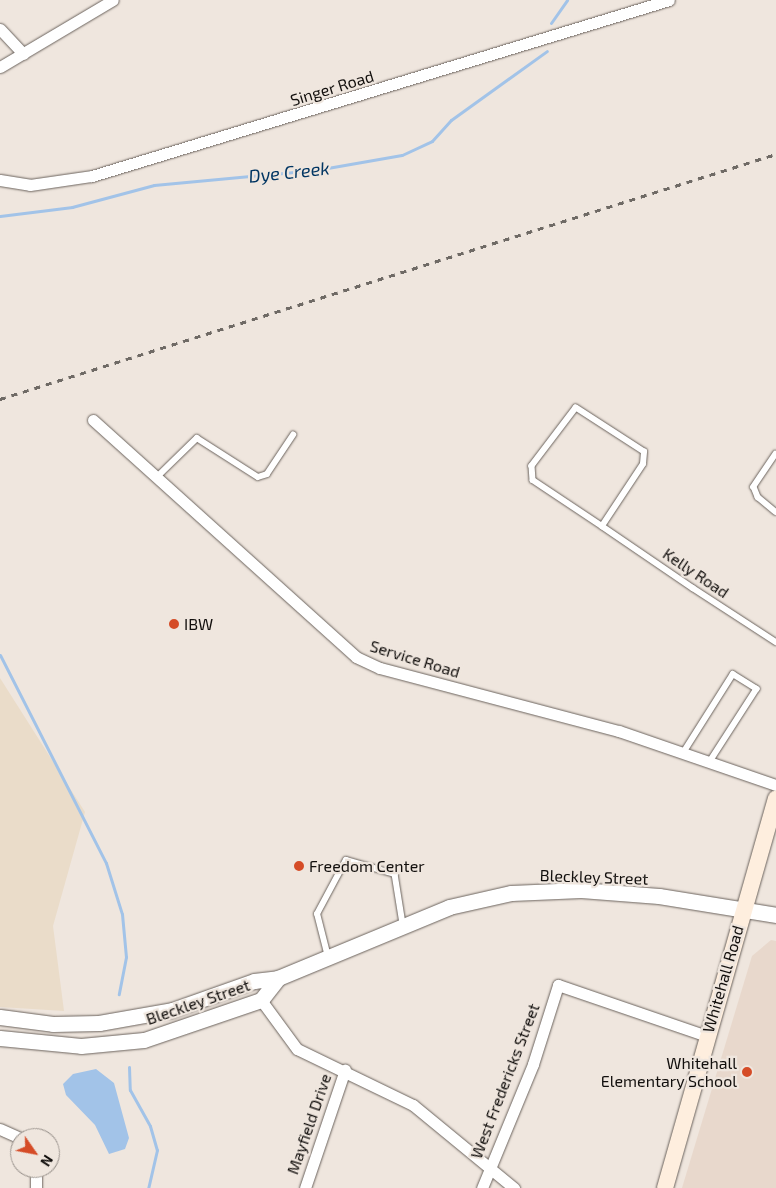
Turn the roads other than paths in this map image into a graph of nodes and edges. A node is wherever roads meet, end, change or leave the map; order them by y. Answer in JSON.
{"nodes":[{"id":1,"x":113,"y":0,"type":"edge"},
{"id":2,"x":669,"y":0,"type":"edge"},
{"id":3,"x":0,"y":29,"type":"edge"},
{"id":4,"x":23,"y":54,"type":"junction"},
{"id":5,"x":0,"y":67,"type":"edge"},
{"id":6,"x":0,"y":180,"type":"edge"},
{"id":7,"x":92,"y":420,"type":"dead end"},
{"id":8,"x":292,"y":435,"type":"dead end"},
{"id":9,"x":776,"y":454,"type":"edge"},
{"id":10,"x":156,"y":478,"type":"junction"},
{"id":11,"x":776,"y":512,"type":"edge"},
{"id":12,"x":602,"y":526,"type":"junction"},
{"id":13,"x":776,"y":642,"type":"edge"},
{"id":14,"x":683,"y":753,"type":"junction"},
{"id":15,"x":710,"y":762,"type":"junction"},
{"id":16,"x":776,"y":785,"type":"edge"},
{"id":17,"x":776,"y":799,"type":"edge"},
{"id":18,"x":771,"y":832,"type":"edge"},
{"id":19,"x":742,"y":910,"type":"junction"},
{"id":20,"x":776,"y":914,"type":"edge"},
{"id":21,"x":403,"y":925,"type":"junction"},
{"id":22,"x":328,"y":957,"type":"junction"},
{"id":23,"x":278,"y":978,"type":"junction"},
{"id":24,"x":261,"y":1000,"type":"junction"},
{"id":25,"x":0,"y":1017,"type":"edge"},
{"id":26,"x":708,"y":1036,"type":"junction"},
{"id":27,"x":0,"y":1038,"type":"edge"},
{"id":28,"x":345,"y":1070,"type":"junction"},
{"id":29,"x":490,"y":1167,"type":"junction"},
{"id":30,"x":305,"y":1188,"type":"edge"},
{"id":31,"x":482,"y":1188,"type":"edge"},
{"id":32,"x":514,"y":1188,"type":"edge"},
{"id":33,"x":665,"y":1188,"type":"edge"}],
"edges":[{"from":1,"to":4,"type":"street"},
{"from":2,"to":6,"type":"street","name":"Singer Road"},
{"from":3,"to":4,"type":"street"},
{"from":4,"to":5,"type":"street"},
{"from":7,"to":10,"type":"street","name":"Service Road"},
{"from":8,"to":10,"type":"lane"},
{"from":9,"to":11,"type":"lane"},
{"from":10,"to":14,"type":"street","name":"Service Road"},
{"from":12,"to":12,"type":"lane","name":"Kelly Road"},
{"from":12,"to":13,"type":"lane","name":"Kelly Road"},
{"from":14,"to":15,"type":"street","name":"Service Road"},
{"from":14,"to":15,"type":"lane"},
{"from":15,"to":16,"type":"street","name":"Service Road"},
{"from":17,"to":18,"type":"main road","name":"Whitehall Road"},
{"from":18,"to":19,"type":"main road","name":"Whitehall Road"},
{"from":19,"to":20,"type":"street","name":"Bleckley Street"},
{"from":19,"to":21,"type":"street","name":"Bleckley Street"},
{"from":19,"to":26,"type":"main road","name":"Whitehall Road"},
{"from":21,"to":22,"type":"street","name":"Bleckley Street"},
{"from":21,"to":22,"type":"lane"},
{"from":22,"to":23,"type":"street","name":"Bleckley Street"},
{"from":23,"to":24,"type":"street","name":"Bleckley Street"},
{"from":23,"to":25,"type":"street","name":"Bleckley Street"},
{"from":24,"to":27,"type":"street","name":"Bleckley Street"},
{"from":24,"to":28,"type":"street"},
{"from":26,"to":29,"type":"street","name":"West Fredericks Street"},
{"from":26,"to":33,"type":"main road","name":"Whitehall Road"},
{"from":28,"to":29,"type":"street"},
{"from":28,"to":30,"type":"street","name":"Mayfield Drive"},
{"from":29,"to":31,"type":"street","name":"West Fredericks Street"},
{"from":29,"to":32,"type":"street"}]}
